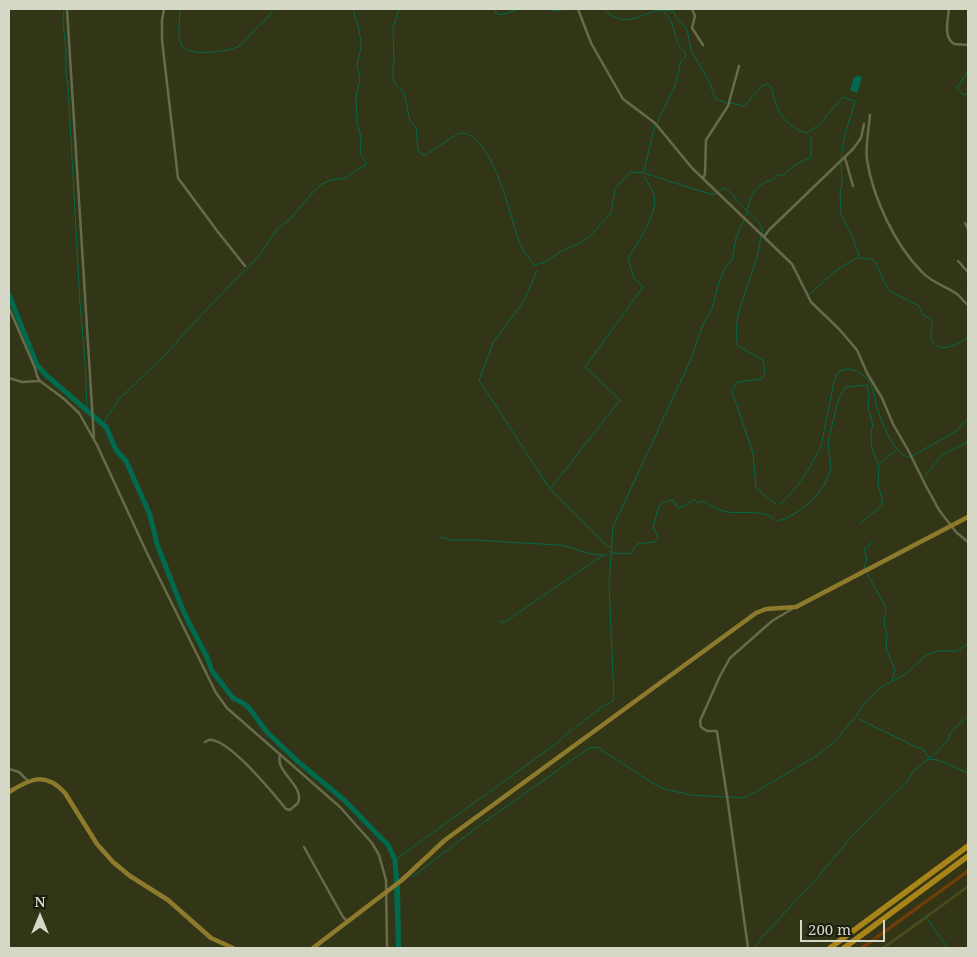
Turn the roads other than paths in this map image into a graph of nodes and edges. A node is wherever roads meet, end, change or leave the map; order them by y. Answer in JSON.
{"nodes":[{"id":1,"x":67,"y":9,"type":"edge"},
{"id":2,"x":164,"y":9,"type":"edge"},
{"id":3,"x":578,"y":9,"type":"edge"},
{"id":4,"x":692,"y":9,"type":"edge"},
{"id":5,"x":949,"y":9,"type":"edge"},
{"id":6,"x":703,"y":45,"type":"dead end"},
{"id":7,"x":968,"y":45,"type":"edge"},
{"id":8,"x":739,"y":66,"type":"dead end"},
{"id":9,"x":870,"y":115,"type":"dead end"},
{"id":10,"x":864,"y":124,"type":"dead end"},
{"id":11,"x":845,"y":158,"type":"junction"},
{"id":12,"x":703,"y":178,"type":"junction"},
{"id":13,"x":853,"y":186,"type":"dead end"},
{"id":14,"x":965,"y":223,"type":"dead end"},
{"id":15,"x":968,"y":229,"type":"edge"},
{"id":16,"x":764,"y":237,"type":"junction"},
{"id":17,"x":958,"y":261,"type":"dead end"},
{"id":18,"x":245,"y":266,"type":"dead end"},
{"id":19,"x":968,"y":272,"type":"edge"},
{"id":20,"x":968,"y":305,"type":"edge"},
{"id":21,"x":9,"y":308,"type":"edge"},
{"id":22,"x":9,"y":378,"type":"edge"},
{"id":23,"x":40,"y":381,"type":"junction"},
{"id":24,"x":94,"y":440,"type":"junction"},
{"id":25,"x":968,"y":517,"type":"edge"},
{"id":26,"x":952,"y":526,"type":"junction"},
{"id":27,"x":968,"y":542,"type":"edge"},
{"id":28,"x":792,"y":609,"type":"junction"},
{"id":29,"x":205,"y":742,"type":"dead end"},
{"id":30,"x":280,"y":755,"type":"junction"},
{"id":31,"x":9,"y":769,"type":"edge"},
{"id":32,"x":28,"y":781,"type":"junction"},
{"id":33,"x":9,"y":792,"type":"edge"},
{"id":34,"x":968,"y":846,"type":"edge"},
{"id":35,"x":304,"y":847,"type":"dead end"},
{"id":36,"x":968,"y":856,"type":"edge"},
{"id":37,"x":386,"y":892,"type":"junction"},
{"id":38,"x":348,"y":921,"type":"junction"},
{"id":39,"x":233,"y":948,"type":"edge"},
{"id":40,"x":313,"y":948,"type":"edge"},
{"id":41,"x":387,"y":948,"type":"edge"},
{"id":42,"x":748,"y":948,"type":"edge"},
{"id":43,"x":830,"y":948,"type":"edge"},
{"id":44,"x":844,"y":948,"type":"edge"}],
"edges":[{"from":1,"to":24,"type":"street"},
{"from":2,"to":18,"type":"street"},
{"from":3,"to":12,"type":"street"},
{"from":4,"to":6,"type":"street"},
{"from":5,"to":7,"type":"street"},
{"from":8,"to":12,"type":"street"},
{"from":9,"to":20,"type":"street"},
{"from":10,"to":11,"type":"street"},
{"from":11,"to":13,"type":"street"},
{"from":11,"to":16,"type":"street"},
{"from":12,"to":16,"type":"street"},
{"from":14,"to":15,"type":"street"},
{"from":16,"to":26,"type":"street"},
{"from":17,"to":19,"type":"street"},
{"from":21,"to":23,"type":"street"},
{"from":22,"to":23,"type":"street"},
{"from":23,"to":24,"type":"street"},
{"from":24,"to":30,"type":"street"},
{"from":25,"to":26,"type":"main road"},
{"from":26,"to":27,"type":"street"},
{"from":26,"to":28,"type":"main road"},
{"from":28,"to":37,"type":"main road"},
{"from":28,"to":42,"type":"street"},
{"from":29,"to":30,"type":"street"},
{"from":30,"to":37,"type":"street"},
{"from":31,"to":32,"type":"street"},
{"from":32,"to":33,"type":"main road"},
{"from":32,"to":39,"type":"main road"},
{"from":34,"to":43,"type":"highway"},
{"from":35,"to":38,"type":"street"},
{"from":36,"to":44,"type":"highway"},
{"from":37,"to":38,"type":"main road"},
{"from":37,"to":41,"type":"street"},
{"from":38,"to":40,"type":"main road"}]}
